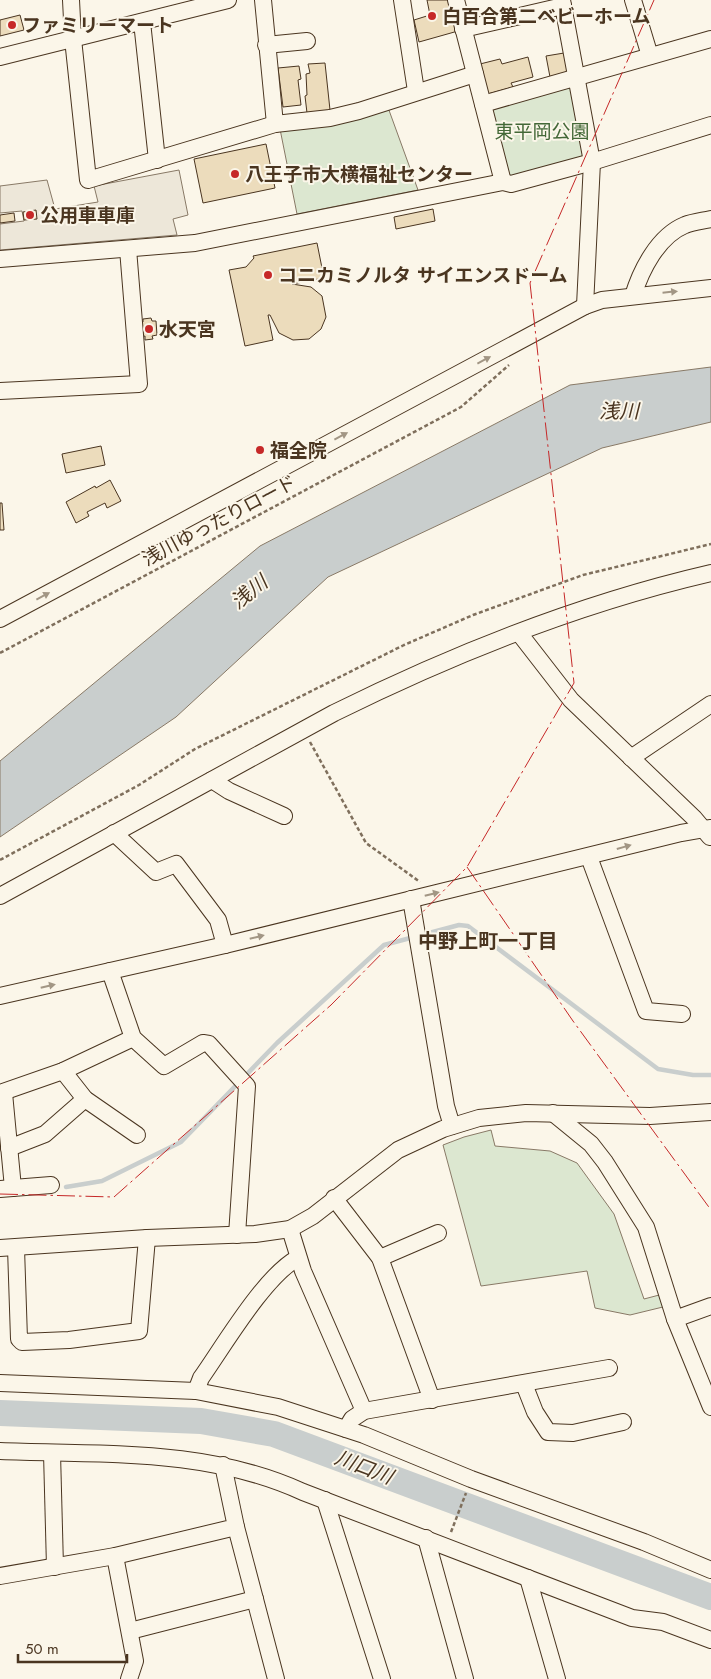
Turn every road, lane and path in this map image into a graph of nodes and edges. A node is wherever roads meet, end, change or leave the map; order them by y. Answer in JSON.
{"nodes":[{"id":1,"x":71,"y":0,"type":"edge"},
{"id":2,"x":228,"y":0,"type":"edge"},
{"id":3,"x":263,"y":0,"type":"edge"},
{"id":4,"x":402,"y":0,"type":"edge"},
{"id":5,"x":456,"y":0,"type":"edge"},
{"id":6,"x":633,"y":0,"type":"edge"},
{"id":7,"x":562,"y":3,"type":"edge"},
{"id":8,"x":142,"y":22,"type":"junction"},
{"id":9,"x":463,"y":29,"type":"junction"},
{"id":10,"x":73,"y":39,"type":"junction"},
{"id":11,"x":711,"y":39,"type":"edge"},
{"id":12,"x":307,"y":41,"type":"dead end"},
{"id":13,"x":266,"y":45,"type":"junction"},
{"id":14,"x":650,"y":56,"type":"junction"},
{"id":15,"x":0,"y":57,"type":"edge"},
{"id":16,"x":475,"y":74,"type":"junction"},
{"id":17,"x":577,"y":78,"type":"junction"},
{"id":18,"x":416,"y":91,"type":"junction"},
{"id":19,"x":483,"y":104,"type":"junction"},
{"id":20,"x":275,"y":124,"type":"junction"},
{"id":21,"x":711,"y":125,"type":"edge"},
{"id":22,"x":158,"y":160,"type":"junction"},
{"id":23,"x":592,"y":162,"type":"junction"},
{"id":24,"x":503,"y":182,"type":"junction"},
{"id":25,"x":711,"y":219,"type":"edge"},
{"id":26,"x":128,"y":249,"type":"junction"},
{"id":27,"x":0,"y":259,"type":"edge"},
{"id":28,"x":711,"y":288,"type":"edge"},
{"id":29,"x":633,"y":296,"type":"junction"},
{"id":30,"x":585,"y":306,"type":"junction"},
{"id":31,"x":516,"y":359,"type":"dead end"},
{"id":32,"x":0,"y":391,"type":"edge"},
{"id":33,"x":711,"y":544,"type":"edge"},
{"id":34,"x":711,"y":573,"type":"edge"},
{"id":35,"x":0,"y":619,"type":"edge"},
{"id":36,"x":519,"y":633,"type":"junction"},
{"id":37,"x":0,"y":653,"type":"edge"},
{"id":38,"x":711,"y":704,"type":"edge"},
{"id":39,"x":303,"y":730,"type":"junction"},
{"id":40,"x":631,"y":758,"type":"junction"},
{"id":41,"x":212,"y":780,"type":"junction"},
{"id":42,"x":284,"y":816,"type":"dead end"},
{"id":43,"x":709,"y":832,"type":"edge"},
{"id":44,"x":114,"y":833,"type":"junction"},
{"id":45,"x":589,"y":857,"type":"junction"},
{"id":46,"x":0,"y":860,"type":"edge"},
{"id":47,"x":435,"y":893,"type":"junction"},
{"id":48,"x":0,"y":896,"type":"edge"},
{"id":49,"x":411,"y":899,"type":"junction"},
{"id":50,"x":225,"y":945,"type":"junction"},
{"id":51,"x":110,"y":971,"type":"junction"},
{"id":52,"x":0,"y":996,"type":"edge"},
{"id":53,"x":682,"y":1014,"type":"dead end"},
{"id":54,"x":133,"y":1038,"type":"junction"},
{"id":55,"x":63,"y":1071,"type":"junction"},
{"id":56,"x":2,"y":1093,"type":"edge"},
{"id":57,"x":85,"y":1099,"type":"junction"},
{"id":58,"x":711,"y":1112,"type":"edge"},
{"id":59,"x":552,"y":1113,"type":"junction"},
{"id":60,"x":452,"y":1126,"type":"junction"},
{"id":61,"x":137,"y":1135,"type":"dead end"},
{"id":62,"x":9,"y":1148,"type":"junction"},
{"id":63,"x":51,"y":1185,"type":"dead end"},
{"id":64,"x":6,"y":1189,"type":"edge"},
{"id":65,"x":334,"y":1198,"type":"junction"},
{"id":66,"x":290,"y":1229,"type":"junction"},
{"id":67,"x":438,"y":1232,"type":"dead end"},
{"id":68,"x":237,"y":1235,"type":"junction"},
{"id":69,"x":147,"y":1238,"type":"junction"},
{"id":70,"x":8,"y":1248,"type":"edge"},
{"id":71,"x":298,"y":1258,"type":"junction"},
{"id":72,"x":380,"y":1258,"type":"junction"},
{"id":73,"x":711,"y":1306,"type":"edge"},
{"id":74,"x":676,"y":1319,"type":"junction"},
{"id":75,"x":609,"y":1368,"type":"dead end"},
{"id":76,"x":0,"y":1383,"type":"edge"},
{"id":77,"x":524,"y":1384,"type":"junction"},
{"id":78,"x":196,"y":1391,"type":"junction"},
{"id":79,"x":432,"y":1400,"type":"junction"},
{"id":80,"x":711,"y":1407,"type":"edge"},
{"id":81,"x":364,"y":1411,"type":"junction"},
{"id":82,"x":623,"y":1422,"type":"dead end"},
{"id":83,"x":346,"y":1429,"type":"junction"},
{"id":84,"x":0,"y":1451,"type":"edge"},
{"id":85,"x":52,"y":1453,"type":"junction"},
{"id":86,"x":222,"y":1465,"type":"junction"},
{"id":87,"x":471,"y":1479,"type":"junction"},
{"id":88,"x":325,"y":1500,"type":"junction"},
{"id":89,"x":236,"y":1527,"type":"junction"},
{"id":90,"x":426,"y":1538,"type":"junction"},
{"id":91,"x":448,"y":1538,"type":"dead end"},
{"id":92,"x":115,"y":1556,"type":"junction"},
{"id":93,"x":55,"y":1567,"type":"junction"},
{"id":94,"x":711,"y":1570,"type":"edge"},
{"id":95,"x":0,"y":1576,"type":"edge"},
{"id":96,"x":528,"y":1578,"type":"junction"},
{"id":97,"x":255,"y":1599,"type":"junction"},
{"id":98,"x":130,"y":1631,"type":"junction"},
{"id":99,"x":711,"y":1640,"type":"edge"},
{"id":100,"x":376,"y":1677,"type":"edge"},
{"id":101,"x":129,"y":1679,"type":"edge"},
{"id":102,"x":276,"y":1679,"type":"edge"},
{"id":103,"x":464,"y":1679,"type":"edge"},
{"id":104,"x":557,"y":1679,"type":"edge"}],
"edges":[{"from":1,"to":10,"type":"street"},
{"from":2,"to":8,"type":"street"},
{"from":3,"to":13,"type":"street"},
{"from":4,"to":18,"type":"street"},
{"from":5,"to":9,"type":"street"},
{"from":6,"to":14,"type":"street"},
{"from":7,"to":9,"type":"street"},
{"from":7,"to":17,"type":"street"},
{"from":8,"to":10,"type":"street"},
{"from":8,"to":22,"type":"street"},
{"from":9,"to":16,"type":"street"},
{"from":10,"to":15,"type":"street"},
{"from":10,"to":22,"type":"street"},
{"from":11,"to":14,"type":"street"},
{"from":12,"to":13,"type":"street"},
{"from":13,"to":20,"type":"street"},
{"from":14,"to":17,"type":"street"},
{"from":16,"to":18,"type":"street"},
{"from":16,"to":19,"type":"street"},
{"from":17,"to":19,"type":"street"},
{"from":17,"to":23,"type":"street"},
{"from":18,"to":20,"type":"street"},
{"from":19,"to":24,"type":"street"},
{"from":20,"to":22,"type":"street"},
{"from":21,"to":23,"type":"street"},
{"from":23,"to":24,"type":"street"},
{"from":23,"to":30,"type":"street"},
{"from":24,"to":26,"type":"street"},
{"from":25,"to":29,"type":"street"},
{"from":26,"to":27,"type":"street"},
{"from":26,"to":32,"type":"street"},
{"from":29,"to":28,"type":"street","one_way":true},
{"from":29,"to":30,"type":"street"},
{"from":35,"to":30,"type":"street","one_way":true},
{"from":31,"to":37,"type":"path","name":"浅川ゆったりロード"},
{"from":33,"to":46,"type":"path"},
{"from":34,"to":36,"type":"street"},
{"from":36,"to":39,"type":"street"},
{"from":36,"to":40,"type":"street"},
{"from":38,"to":40,"type":"street"},
{"from":39,"to":41,"type":"street"},
{"from":39,"to":47,"type":"path"},
{"from":40,"to":43,"type":"street"},
{"from":41,"to":42,"type":"street"},
{"from":41,"to":44,"type":"street"},
{"from":45,"to":43,"type":"street","one_way":true},
{"from":44,"to":48,"type":"street"},
{"from":44,"to":50,"type":"street"},
{"from":45,"to":47,"type":"street"},
{"from":45,"to":53,"type":"street"},
{"from":49,"to":47,"type":"street","one_way":true},
{"from":50,"to":49,"type":"street","one_way":true},
{"from":49,"to":60,"type":"street"},
{"from":50,"to":51,"type":"street"},
{"from":52,"to":51,"type":"street","one_way":true},
{"from":51,"to":54,"type":"street"},
{"from":54,"to":55,"type":"street"},
{"from":54,"to":68,"type":"street"},
{"from":55,"to":56,"type":"street"},
{"from":55,"to":57,"type":"street"},
{"from":56,"to":62,"type":"street"},
{"from":57,"to":61,"type":"street"},
{"from":57,"to":62,"type":"street"},
{"from":58,"to":59,"type":"street"},
{"from":59,"to":60,"type":"street"},
{"from":59,"to":74,"type":"street"},
{"from":60,"to":65,"type":"street"},
{"from":62,"to":64,"type":"street"},
{"from":63,"to":64,"type":"street"},
{"from":65,"to":66,"type":"street"},
{"from":65,"to":72,"type":"street"},
{"from":66,"to":68,"type":"street"},
{"from":66,"to":71,"type":"street"},
{"from":67,"to":72,"type":"street"},
{"from":68,"to":69,"type":"street"},
{"from":69,"to":70,"type":"street"},
{"from":69,"to":70,"type":"street"},
{"from":71,"to":78,"type":"street"},
{"from":71,"to":81,"type":"street"},
{"from":72,"to":79,"type":"street"},
{"from":73,"to":74,"type":"street"},
{"from":74,"to":80,"type":"street"},
{"from":75,"to":77,"type":"street"},
{"from":76,"to":78,"type":"street"},
{"from":77,"to":79,"type":"street"},
{"from":77,"to":82,"type":"street"},
{"from":78,"to":83,"type":"street"},
{"from":79,"to":81,"type":"street"},
{"from":81,"to":83,"type":"street"},
{"from":83,"to":87,"type":"street"},
{"from":84,"to":85,"type":"street"},
{"from":85,"to":86,"type":"street"},
{"from":85,"to":93,"type":"street"},
{"from":86,"to":88,"type":"street"},
{"from":86,"to":89,"type":"street"},
{"from":87,"to":91,"type":"path"},
{"from":87,"to":94,"type":"street"},
{"from":88,"to":90,"type":"street"},
{"from":88,"to":100,"type":"street"},
{"from":89,"to":92,"type":"street"},
{"from":89,"to":97,"type":"street"},
{"from":90,"to":96,"type":"street"},
{"from":90,"to":103,"type":"street"},
{"from":92,"to":93,"type":"street"},
{"from":92,"to":98,"type":"street"},
{"from":93,"to":95,"type":"street"},
{"from":96,"to":99,"type":"street"},
{"from":96,"to":104,"type":"street"},
{"from":97,"to":98,"type":"street"},
{"from":97,"to":102,"type":"street"},
{"from":98,"to":101,"type":"street"}]}
